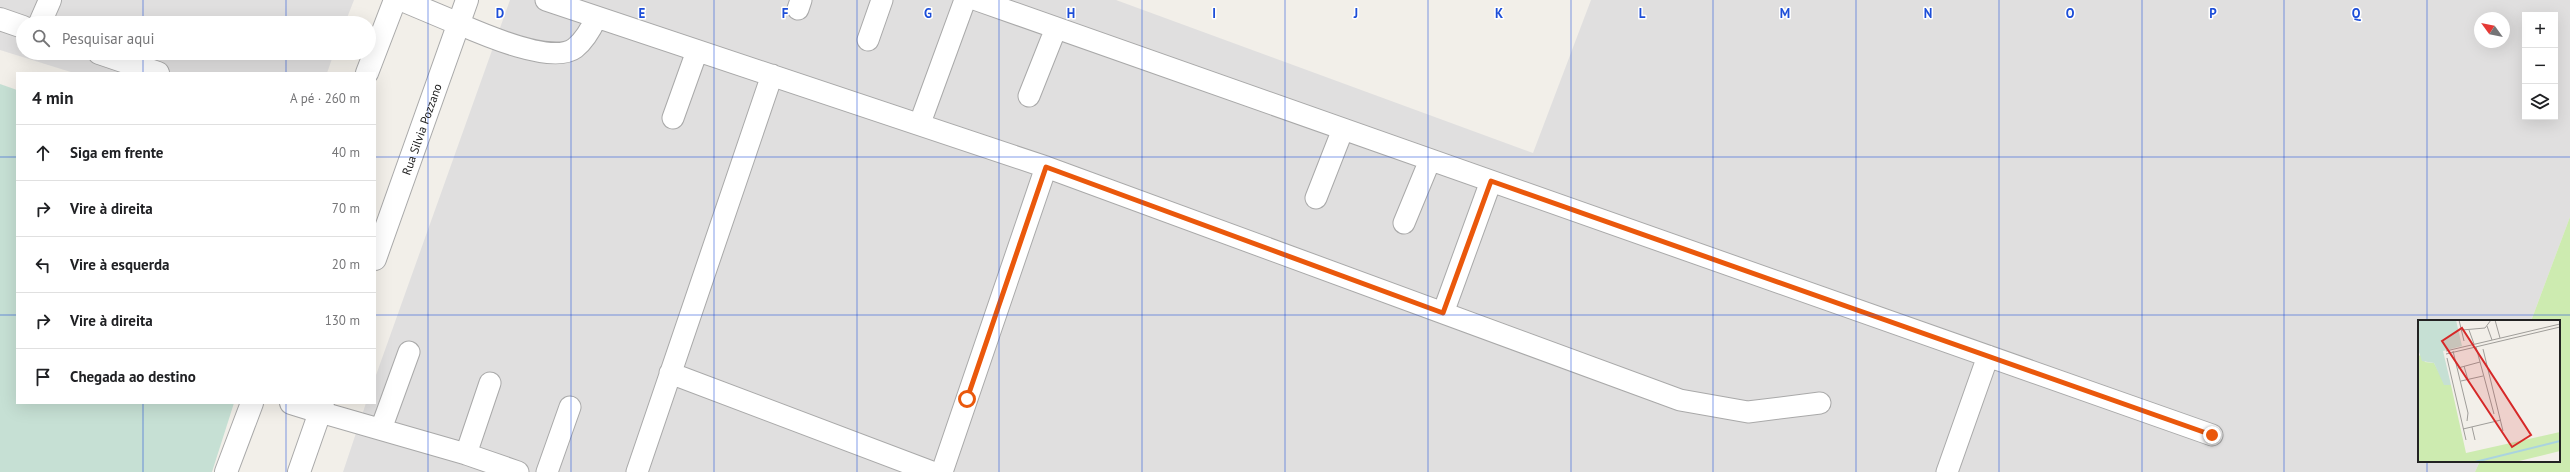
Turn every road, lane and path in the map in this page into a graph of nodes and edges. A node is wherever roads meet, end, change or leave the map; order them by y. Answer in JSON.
{"nodes":[{"id":1,"x":50,"y":0,"type":"edge"},
{"id":2,"x":395,"y":0,"type":"edge"},
{"id":3,"x":402,"y":0,"type":"edge"},
{"id":4,"x":467,"y":0,"type":"edge"},
{"id":5,"x":546,"y":0,"type":"edge"},
{"id":6,"x":882,"y":0,"type":"edge"},
{"id":7,"x":965,"y":0,"type":"edge"},
{"id":8,"x":977,"y":0,"type":"edge"},
{"id":9,"x":43,"y":16,"type":"edge"},
{"id":10,"x":596,"y":18,"type":"junction"},
{"id":11,"x":0,"y":19,"type":"edge"},
{"id":12,"x":459,"y":24,"type":"junction"},
{"id":13,"x":16,"y":25,"type":"edge"},
{"id":14,"x":1056,"y":28,"type":"junction"},
{"id":15,"x":868,"y":40,"type":"dead end"},
{"id":16,"x":376,"y":50,"type":"edge"},
{"id":17,"x":697,"y":51,"type":"junction"},
{"id":18,"x":120,"y":60,"type":"edge"},
{"id":19,"x":372,"y":60,"type":"edge"},
{"id":20,"x":155,"y":72,"type":"edge"},
{"id":21,"x":367,"y":72,"type":"edge"},
{"id":22,"x":772,"y":76,"type":"junction"},
{"id":23,"x":1029,"y":96,"type":"dead end"},
{"id":24,"x":673,"y":118,"type":"dead end"},
{"id":25,"x":920,"y":123,"type":"junction"},
{"id":26,"x":1342,"y":129,"type":"junction"},
{"id":27,"x":1430,"y":160,"type":"junction"},
{"id":28,"x":1046,"y":167,"type":"junction"},
{"id":29,"x":1491,"y":181,"type":"junction"},
{"id":30,"x":1316,"y":198,"type":"dead end"},
{"id":31,"x":1404,"y":223,"type":"dead end"},
{"id":32,"x":376,"y":256,"type":"edge"},
{"id":33,"x":1443,"y":313,"type":"junction"},
{"id":34,"x":409,"y":352,"type":"dead end"},
{"id":35,"x":1988,"y":356,"type":"junction"},
{"id":36,"x":670,"y":373,"type":"junction"},
{"id":37,"x":490,"y":383,"type":"dead end"},
{"id":38,"x":1820,"y":403,"type":"dead end"},
{"id":39,"x":252,"y":404,"type":"edge"},
{"id":40,"x":297,"y":404,"type":"edge"},
{"id":41,"x":570,"y":407,"type":"dead end"},
{"id":42,"x":322,"y":408,"type":"edge"},
{"id":43,"x":381,"y":429,"type":"junction"},
{"id":44,"x":2212,"y":435,"type":"dead end"},
{"id":45,"x":466,"y":454,"type":"junction"},
{"id":46,"x":226,"y":472,"type":"edge"},
{"id":47,"x":299,"y":472,"type":"edge"},
{"id":48,"x":518,"y":472,"type":"edge"},
{"id":49,"x":547,"y":472,"type":"edge"},
{"id":50,"x":638,"y":472,"type":"edge"},
{"id":51,"x":932,"y":472,"type":"edge"},
{"id":52,"x":942,"y":472,"type":"edge"},
{"id":53,"x":1947,"y":472,"type":"edge"}],
"edges":[{"from":1,"to":9,"type":"street"},
{"from":2,"to":16,"type":"street"},
{"from":3,"to":12,"type":"street"},
{"from":4,"to":12,"type":"street","name":"Rua Silvia Pozzano"},
{"from":5,"to":10,"type":"lane"},
{"from":6,"to":15,"type":"lane"},
{"from":7,"to":25,"type":"lane"},
{"from":8,"to":14,"type":"lane"},
{"from":10,"to":12,"type":"lane"},
{"from":10,"to":17,"type":"lane"},
{"from":11,"to":13,"type":"street"},
{"from":12,"to":32,"type":"street","name":"Rua Silvia Pozzano"},
{"from":14,"to":23,"type":"lane"},
{"from":14,"to":26,"type":"lane"},
{"from":17,"to":22,"type":"lane"},
{"from":17,"to":24,"type":"lane"},
{"from":18,"to":20,"type":"street"},
{"from":19,"to":21,"type":"street"},
{"from":22,"to":25,"type":"lane"},
{"from":22,"to":36,"type":"lane"},
{"from":25,"to":28,"type":"lane"},
{"from":26,"to":27,"type":"lane"},
{"from":26,"to":30,"type":"lane"},
{"from":27,"to":29,"type":"lane"},
{"from":27,"to":31,"type":"lane"},
{"from":28,"to":33,"type":"lane"},
{"from":28,"to":52,"type":"lane"},
{"from":29,"to":33,"type":"lane"},
{"from":29,"to":35,"type":"lane"},
{"from":33,"to":38,"type":"lane"},
{"from":34,"to":43,"type":"lane"},
{"from":35,"to":44,"type":"lane"},
{"from":35,"to":53,"type":"lane"},
{"from":36,"to":50,"type":"lane"},
{"from":36,"to":51,"type":"lane"},
{"from":37,"to":45,"type":"lane"},
{"from":39,"to":46,"type":"street"},
{"from":40,"to":42,"type":"street"},
{"from":41,"to":49,"type":"lane"},
{"from":42,"to":43,"type":"lane"},
{"from":42,"to":47,"type":"street"},
{"from":43,"to":45,"type":"lane"},
{"from":45,"to":48,"type":"lane"}]}
